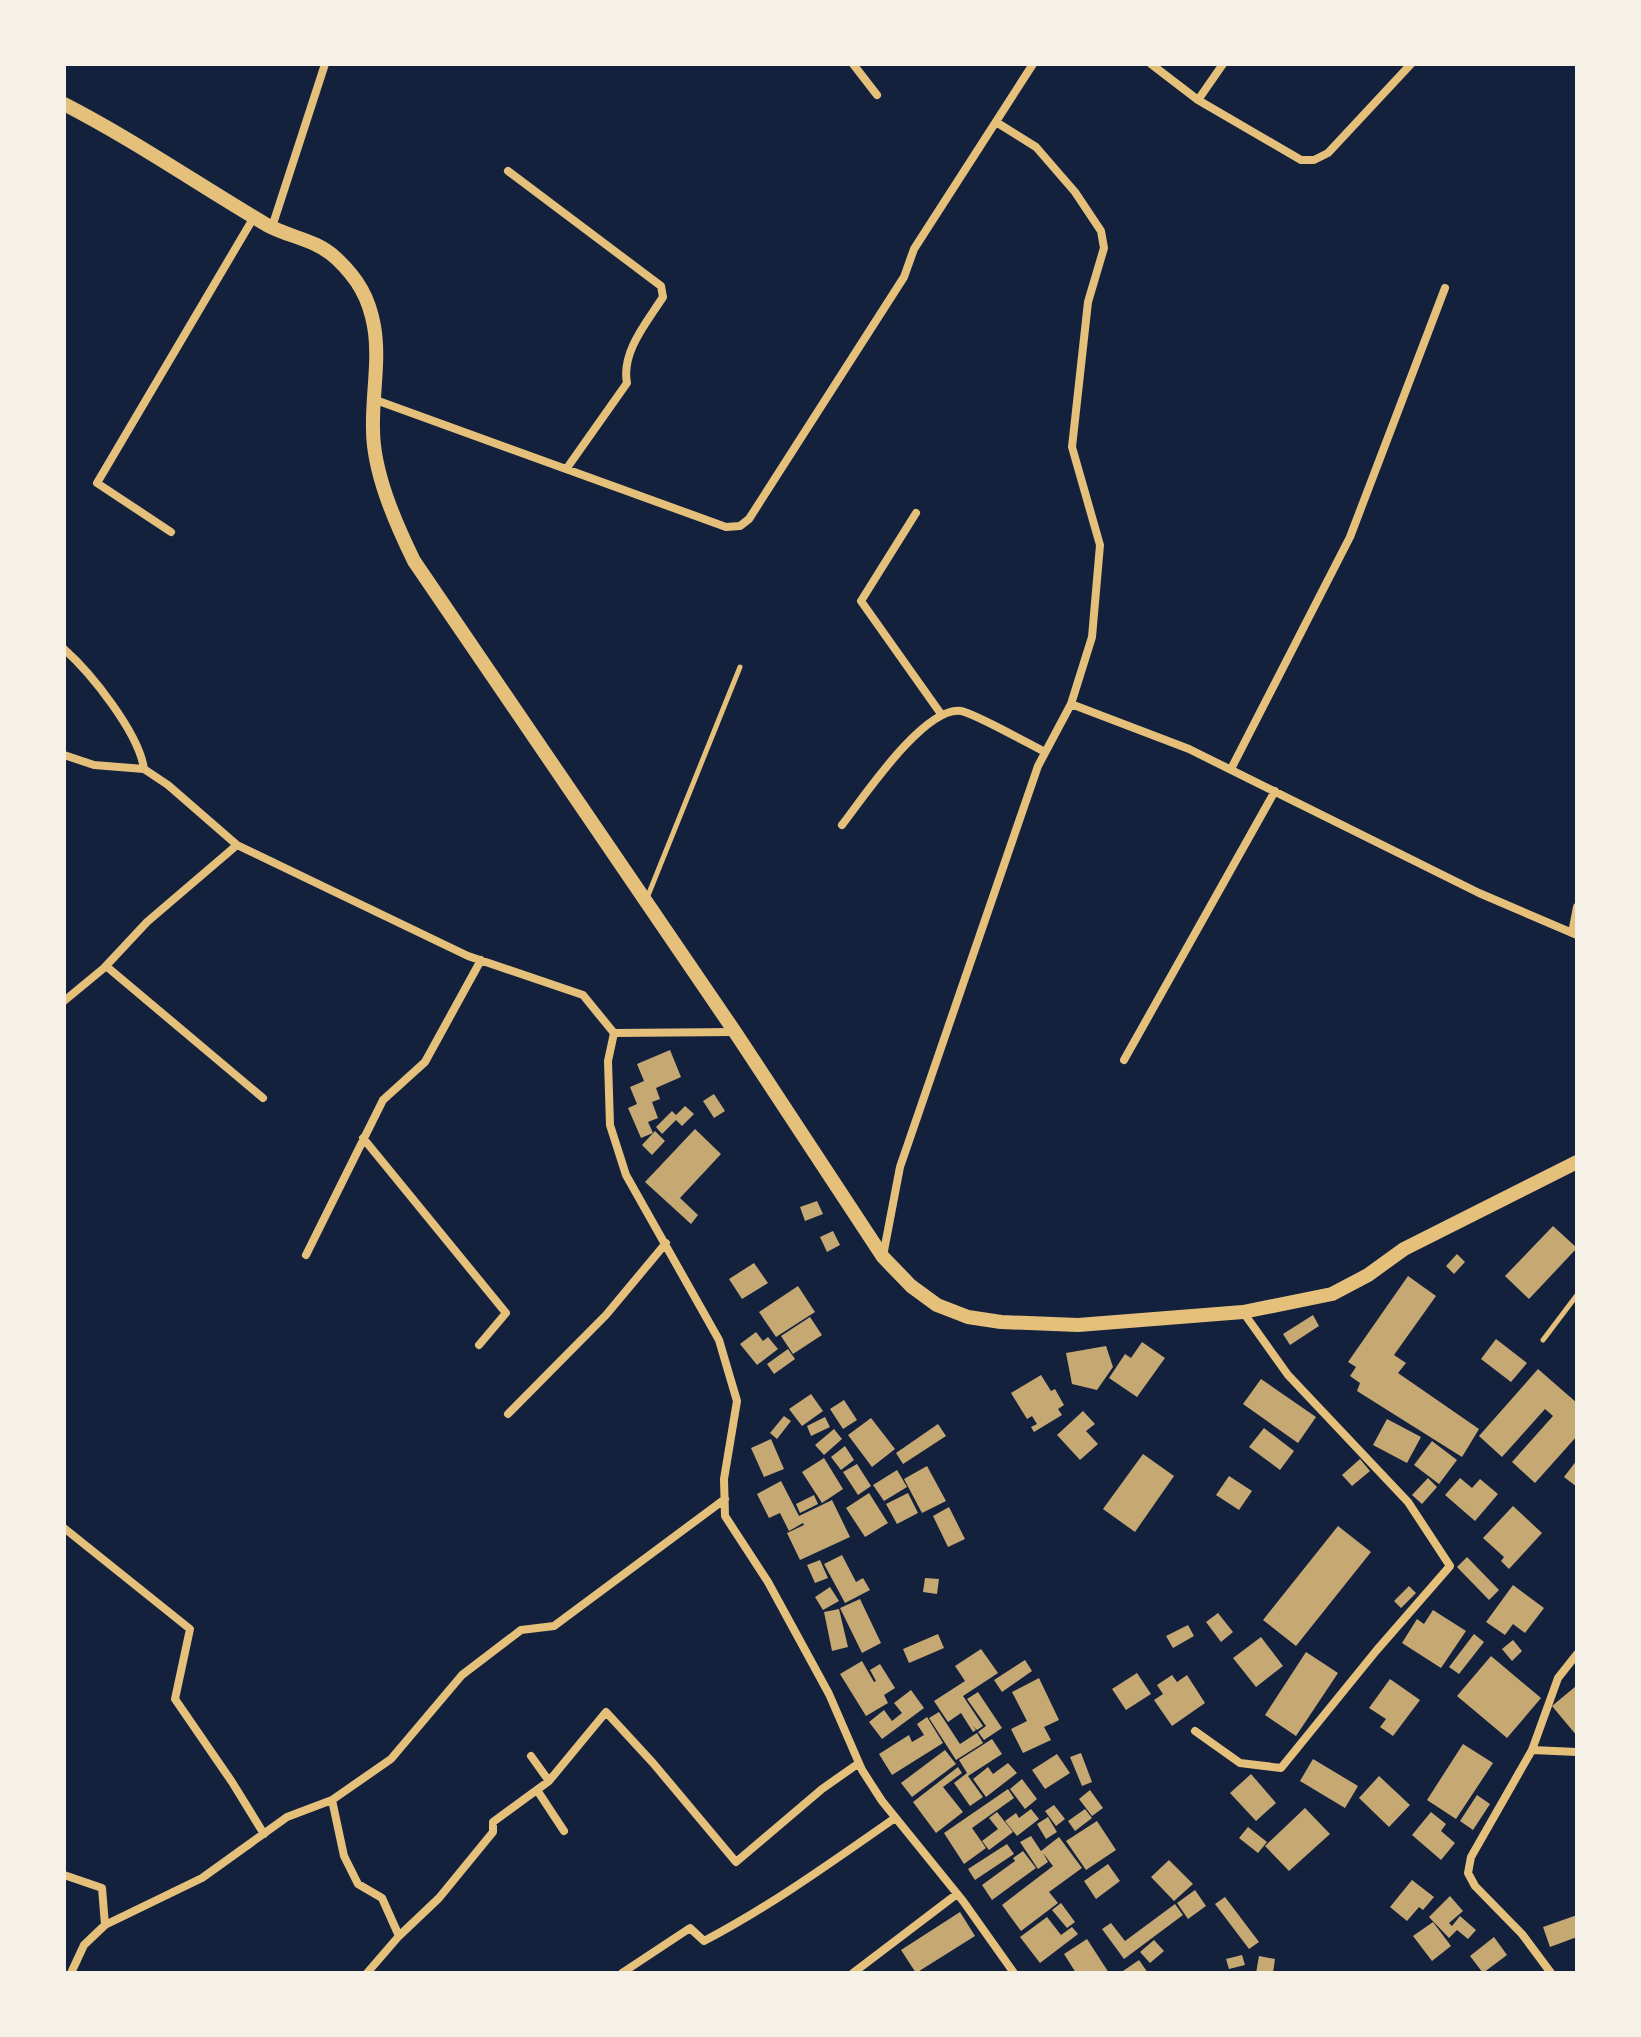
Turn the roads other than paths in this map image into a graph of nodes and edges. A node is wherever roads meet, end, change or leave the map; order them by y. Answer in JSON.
{"nodes":[{"id":1,"x":325,"y":64,"type":"edge"},
{"id":2,"x":853,"y":64,"type":"edge"},
{"id":3,"x":1033,"y":64,"type":"edge"},
{"id":4,"x":1151,"y":64,"type":"edge"},
{"id":5,"x":1223,"y":64,"type":"edge"},
{"id":6,"x":1411,"y":64,"type":"edge"},
{"id":7,"x":877,"y":95,"type":"dead end"},
{"id":8,"x":1198,"y":100,"type":"junction"},
{"id":9,"x":64,"y":104,"type":"edge"},
{"id":10,"x":996,"y":122,"type":"junction"},
{"id":11,"x":508,"y":171,"type":"dead end"},
{"id":12,"x":254,"y":217,"type":"junction"},
{"id":13,"x":272,"y":227,"type":"junction"},
{"id":14,"x":1445,"y":288,"type":"dead end"},
{"id":15,"x":373,"y":399,"type":"junction"},
{"id":16,"x":567,"y":468,"type":"junction"},
{"id":17,"x":916,"y":513,"type":"dead end"},
{"id":18,"x":171,"y":532,"type":"dead end"},
{"id":19,"x":64,"y":649,"type":"edge"},
{"id":20,"x":740,"y":667,"type":"dead end"},
{"id":21,"x":1071,"y":704,"type":"junction"},
{"id":22,"x":941,"y":714,"type":"junction"},
{"id":23,"x":1045,"y":752,"type":"junction"},
{"id":24,"x":64,"y":755,"type":"edge"},
{"id":25,"x":144,"y":769,"type":"junction"},
{"id":26,"x":1231,"y":769,"type":"junction"},
{"id":27,"x":1275,"y":791,"type":"junction"},
{"id":28,"x":842,"y":825,"type":"dead end"},
{"id":29,"x":237,"y":845,"type":"junction"},
{"id":30,"x":645,"y":903,"type":"junction"},
{"id":31,"x":1577,"y":907,"type":"edge"},
{"id":32,"x":1574,"y":934,"type":"edge"},
{"id":33,"x":481,"y":960,"type":"junction"},
{"id":34,"x":106,"y":966,"type":"junction"},
{"id":35,"x":64,"y":1001,"type":"edge"},
{"id":36,"x":735,"y":1032,"type":"junction"},
{"id":37,"x":614,"y":1033,"type":"junction"},
{"id":38,"x":1124,"y":1060,"type":"dead end"},
{"id":39,"x":263,"y":1098,"type":"dead end"},
{"id":40,"x":363,"y":1138,"type":"junction"},
{"id":41,"x":1577,"y":1162,"type":"edge"},
{"id":42,"x":666,"y":1243,"type":"junction"},
{"id":43,"x":306,"y":1255,"type":"dead end"},
{"id":44,"x":883,"y":1257,"type":"junction"},
{"id":45,"x":1577,"y":1295,"type":"edge"},
{"id":46,"x":1243,"y":1312,"type":"junction"},
{"id":47,"x":1543,"y":1340,"type":"dead end"},
{"id":48,"x":479,"y":1345,"type":"dead end"},
{"id":49,"x":508,"y":1414,"type":"dead end"},
{"id":50,"x":725,"y":1499,"type":"junction"},
{"id":51,"x":64,"y":1528,"type":"edge"},
{"id":52,"x":1577,"y":1654,"type":"edge"},
{"id":53,"x":1195,"y":1731,"type":"dead end"},
{"id":54,"x":1532,"y":1750,"type":"junction"},
{"id":55,"x":1577,"y":1752,"type":"edge"},
{"id":56,"x":531,"y":1756,"type":"dead end"},
{"id":57,"x":859,"y":1763,"type":"junction"},
{"id":58,"x":549,"y":1781,"type":"junction"},
{"id":59,"x":537,"y":1790,"type":"junction"},
{"id":60,"x":332,"y":1800,"type":"junction"},
{"id":61,"x":895,"y":1818,"type":"junction"},
{"id":62,"x":564,"y":1831,"type":"dead end"},
{"id":63,"x":264,"y":1834,"type":"junction"},
{"id":64,"x":64,"y":1875,"type":"edge"},
{"id":65,"x":957,"y":1894,"type":"junction"},
{"id":66,"x":105,"y":1925,"type":"junction"},
{"id":67,"x":399,"y":1936,"type":"junction"},
{"id":68,"x":71,"y":1973,"type":"edge"},
{"id":69,"x":367,"y":1973,"type":"edge"},
{"id":70,"x":622,"y":1973,"type":"edge"},
{"id":71,"x":853,"y":1973,"type":"edge"},
{"id":72,"x":1014,"y":1973,"type":"edge"},
{"id":73,"x":1551,"y":1973,"type":"edge"}],
"edges":[{"from":1,"to":13,"type":"street"},
{"from":2,"to":7,"type":"street"},
{"from":3,"to":10,"type":"street"},
{"from":4,"to":8,"type":"street"},
{"from":5,"to":8,"type":"street"},
{"from":6,"to":8,"type":"street"},
{"from":9,"to":12,"type":"street"},
{"from":10,"to":16,"type":"street"},
{"from":10,"to":21,"type":"street"},
{"from":11,"to":16,"type":"street"},
{"from":12,"to":13,"type":"street"},
{"from":12,"to":18,"type":"street"},
{"from":13,"to":15,"type":"street"},
{"from":14,"to":26,"type":"street"},
{"from":15,"to":16,"type":"street"},
{"from":15,"to":30,"type":"street"},
{"from":17,"to":22,"type":"street"},
{"from":19,"to":25,"type":"street"},
{"from":20,"to":30,"type":"lane"},
{"from":21,"to":23,"type":"street"},
{"from":21,"to":26,"type":"street"},
{"from":22,"to":23,"type":"street"},
{"from":22,"to":28,"type":"street"},
{"from":23,"to":44,"type":"street"},
{"from":24,"to":25,"type":"street"},
{"from":25,"to":29,"type":"street"},
{"from":26,"to":27,"type":"street"},
{"from":27,"to":32,"type":"street"},
{"from":27,"to":38,"type":"street"},
{"from":29,"to":33,"type":"street"},
{"from":29,"to":34,"type":"street"},
{"from":30,"to":36,"type":"street"},
{"from":31,"to":32,"type":"street"},
{"from":33,"to":37,"type":"street"},
{"from":33,"to":40,"type":"street"},
{"from":34,"to":35,"type":"street"},
{"from":34,"to":39,"type":"street"},
{"from":36,"to":37,"type":"street"},
{"from":36,"to":44,"type":"street"},
{"from":37,"to":42,"type":"street"},
{"from":40,"to":43,"type":"street"},
{"from":40,"to":48,"type":"street"},
{"from":41,"to":46,"type":"street"},
{"from":42,"to":49,"type":"street"},
{"from":42,"to":50,"type":"street"},
{"from":44,"to":46,"type":"street"},
{"from":45,"to":47,"type":"lane"},
{"from":46,"to":53,"type":"street"},
{"from":50,"to":57,"type":"street"},
{"from":50,"to":60,"type":"street"},
{"from":51,"to":63,"type":"street"},
{"from":52,"to":54,"type":"street"},
{"from":54,"to":55,"type":"street"},
{"from":54,"to":73,"type":"street"},
{"from":56,"to":58,"type":"street"},
{"from":57,"to":58,"type":"street"},
{"from":57,"to":61,"type":"street"},
{"from":58,"to":59,"type":"street"},
{"from":59,"to":62,"type":"street"},
{"from":59,"to":67,"type":"street"},
{"from":60,"to":63,"type":"street"},
{"from":60,"to":67,"type":"street"},
{"from":61,"to":65,"type":"street"},
{"from":61,"to":70,"type":"street"},
{"from":63,"to":66,"type":"street"},
{"from":64,"to":66,"type":"street"},
{"from":65,"to":71,"type":"street"},
{"from":65,"to":72,"type":"street"},
{"from":66,"to":68,"type":"street"},
{"from":67,"to":69,"type":"street"}]}
